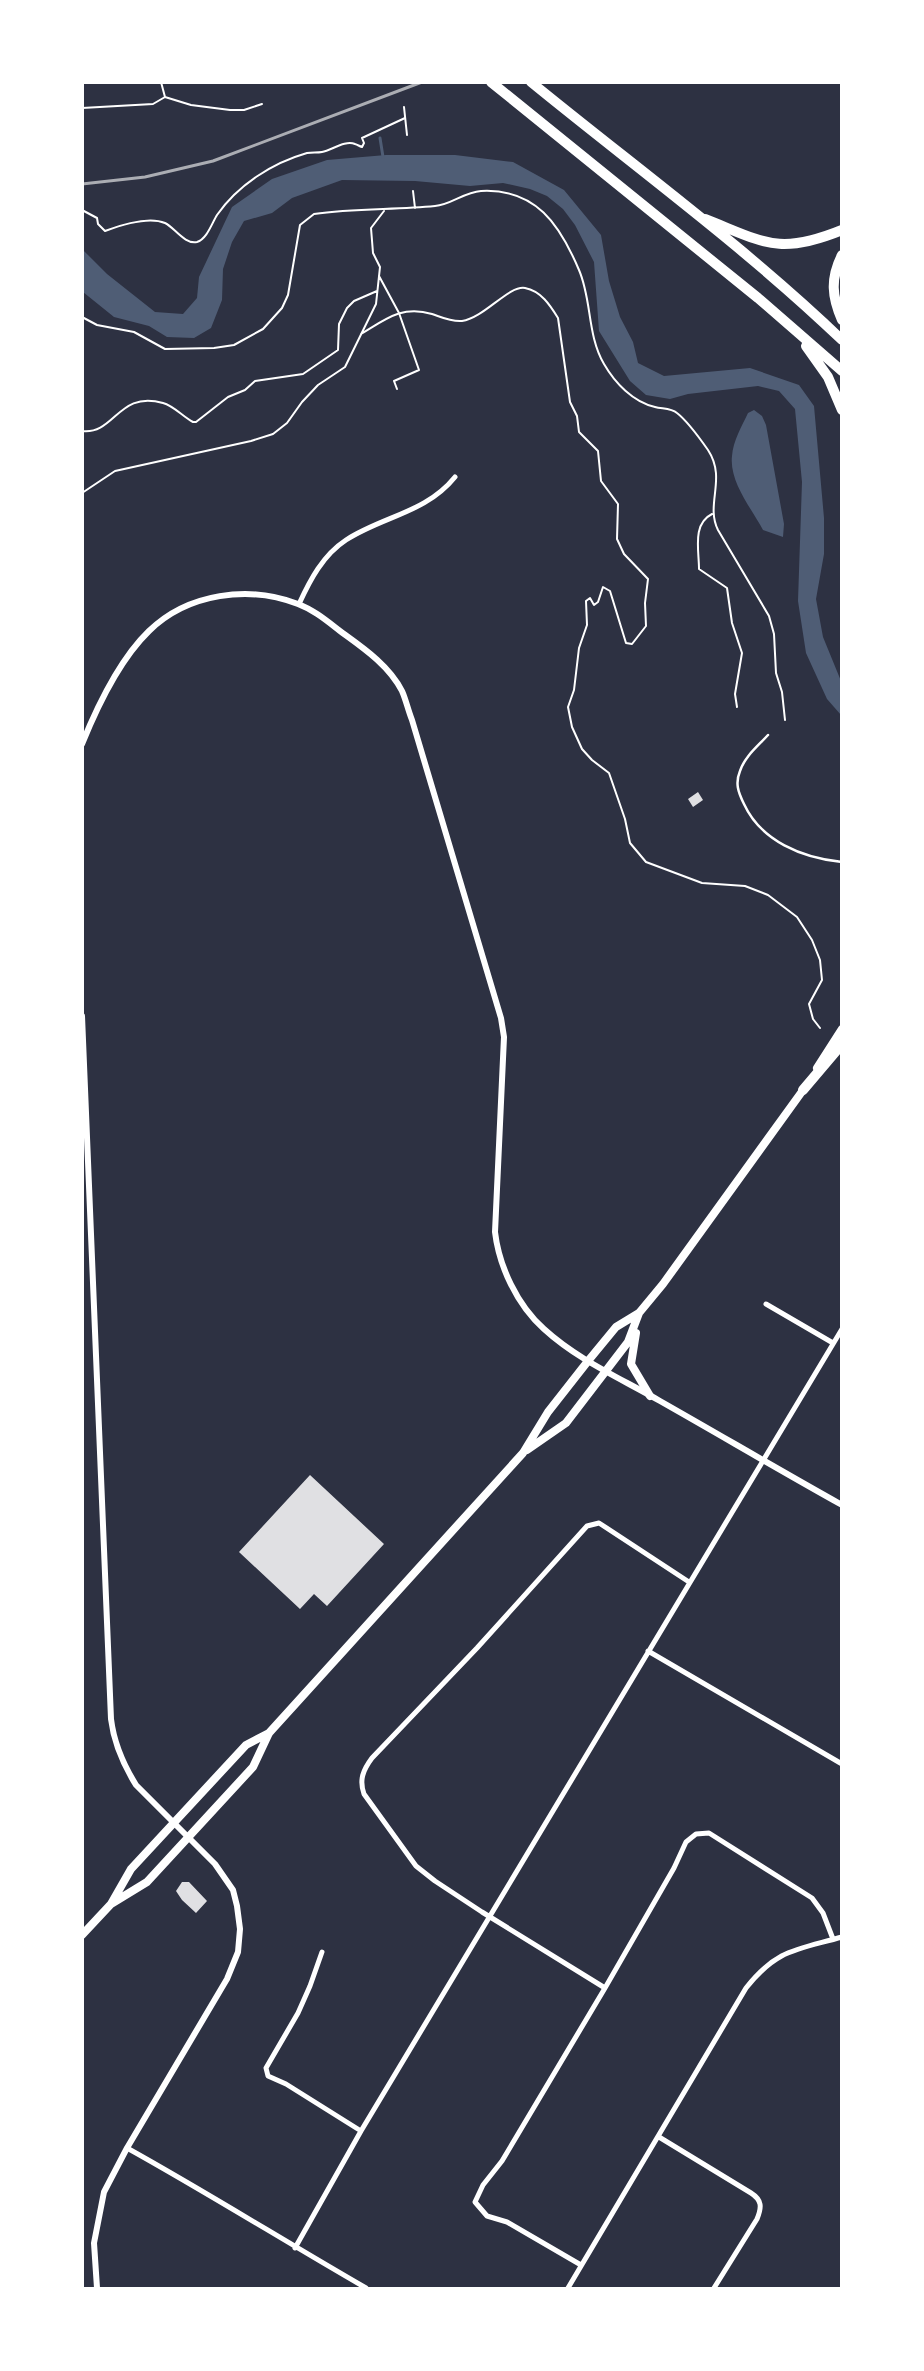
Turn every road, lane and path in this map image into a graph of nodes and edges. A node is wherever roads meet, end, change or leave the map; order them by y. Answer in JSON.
{"nodes":[{"id":1,"x":161,"y":82,"type":"edge"},
{"id":2,"x":492,"y":82,"type":"edge"},
{"id":3,"x":531,"y":82,"type":"edge"},
{"id":4,"x":165,"y":97,"type":"junction"},
{"id":5,"x":262,"y":104,"type":"dead end"},
{"id":6,"x":404,"y":107,"type":"dead end"},
{"id":7,"x":82,"y":108,"type":"edge"},
{"id":8,"x":406,"y":118,"type":"junction"},
{"id":9,"x":407,"y":135,"type":"dead end"},
{"id":10,"x":413,"y":191,"type":"dead end"},
{"id":11,"x":415,"y":208,"type":"junction"},
{"id":12,"x":82,"y":210,"type":"edge"},
{"id":13,"x":384,"y":210,"type":"junction"},
{"id":14,"x":697,"y":216,"type":"junction"},
{"id":15,"x":842,"y":230,"type":"edge"},
{"id":16,"x":842,"y":255,"type":"edge"},
{"id":17,"x":379,"y":276,"type":"junction"},
{"id":18,"x":377,"y":292,"type":"junction"},
{"id":19,"x":400,"y":313,"type":"junction"},
{"id":20,"x":82,"y":317,"type":"edge"},
{"id":21,"x":842,"y":320,"type":"edge"},
{"id":22,"x":795,"y":331,"type":"junction"},
{"id":23,"x":361,"y":334,"type":"junction"},
{"id":24,"x":842,"y":340,"type":"edge"},
{"id":25,"x":842,"y":371,"type":"edge"},
{"id":26,"x":397,"y":388,"type":"dead end"},
{"id":27,"x":842,"y":410,"type":"edge"},
{"id":28,"x":82,"y":431,"type":"edge"},
{"id":29,"x":455,"y":477,"type":"dead end"},
{"id":30,"x":82,"y":493,"type":"edge"},
{"id":31,"x":712,"y":514,"type":"junction"},
{"id":32,"x":299,"y":604,"type":"junction"},
{"id":33,"x":737,"y":707,"type":"dead end"},
{"id":34,"x":784,"y":720,"type":"dead end"},
{"id":35,"x":768,"y":735,"type":"dead end"},
{"id":36,"x":82,"y":744,"type":"edge"},
{"id":37,"x":842,"y":862,"type":"edge"},
{"id":38,"x":82,"y":1016,"type":"edge"},
{"id":39,"x":820,"y":1028,"type":"dead end"},
{"id":40,"x":842,"y":1029,"type":"edge"},
{"id":41,"x":842,"y":1044,"type":"edge"},
{"id":42,"x":803,"y":1090,"type":"junction"},
{"id":43,"x":766,"y":1304,"type":"dead end"},
{"id":44,"x":639,"y":1313,"type":"junction"},
{"id":45,"x":842,"y":1329,"type":"edge"},
{"id":46,"x":833,"y":1343,"type":"junction"},
{"id":47,"x":588,"y":1361,"type":"junction"},
{"id":48,"x":604,"y":1372,"type":"junction"},
{"id":49,"x":650,"y":1396,"type":"junction"},
{"id":50,"x":524,"y":1453,"type":"junction"},
{"id":51,"x":763,"y":1461,"type":"junction"},
{"id":52,"x":842,"y":1505,"type":"edge"},
{"id":53,"x":689,"y":1582,"type":"junction"},
{"id":54,"x":648,"y":1651,"type":"junction"},
{"id":55,"x":269,"y":1733,"type":"junction"},
{"id":56,"x":842,"y":1764,"type":"edge"},
{"id":57,"x":173,"y":1824,"type":"junction"},
{"id":58,"x":188,"y":1837,"type":"junction"},
{"id":59,"x":111,"y":1904,"type":"junction"},
{"id":60,"x":491,"y":1917,"type":"junction"},
{"id":61,"x":82,"y":1935,"type":"edge"},
{"id":62,"x":842,"y":1937,"type":"edge"},
{"id":63,"x":833,"y":1939,"type":"junction"},
{"id":64,"x":322,"y":1952,"type":"dead end"},
{"id":65,"x":605,"y":1988,"type":"junction"},
{"id":66,"x":361,"y":2131,"type":"junction"},
{"id":67,"x":659,"y":2138,"type":"junction"},
{"id":68,"x":127,"y":2148,"type":"junction"},
{"id":69,"x":295,"y":2248,"type":"junction"},
{"id":70,"x":581,"y":2265,"type":"junction"},
{"id":71,"x":97,"y":2288,"type":"edge"},
{"id":72,"x":366,"y":2288,"type":"edge"},
{"id":73,"x":568,"y":2288,"type":"edge"},
{"id":74,"x":714,"y":2288,"type":"edge"}],
"edges":[{"from":1,"to":4,"type":"path"},
{"from":2,"to":22,"type":"highway"},
{"from":3,"to":14,"type":"highway"},
{"from":4,"to":5,"type":"path"},
{"from":4,"to":7,"type":"path"},
{"from":6,"to":8,"type":"path"},
{"from":8,"to":9,"type":"path"},
{"from":8,"to":12,"type":"path"},
{"from":10,"to":11,"type":"path"},
{"from":11,"to":13,"type":"path"},
{"from":11,"to":31,"type":"path"},
{"from":13,"to":17,"type":"path"},
{"from":13,"to":20,"type":"path"},
{"from":14,"to":15,"type":"highway"},
{"from":14,"to":24,"type":"highway"},
{"from":16,"to":21,"type":"highway"},
{"from":17,"to":18,"type":"path"},
{"from":17,"to":19,"type":"path"},
{"from":18,"to":23,"type":"path"},
{"from":18,"to":28,"type":"path"},
{"from":19,"to":23,"type":"path"},
{"from":19,"to":26,"type":"path"},
{"from":19,"to":39,"type":"path"},
{"from":22,"to":25,"type":"highway"},
{"from":22,"to":27,"type":"highway"},
{"from":23,"to":30,"type":"path"},
{"from":29,"to":32,"type":"street"},
{"from":31,"to":33,"type":"path"},
{"from":31,"to":34,"type":"path"},
{"from":32,"to":36,"type":"street"},
{"from":32,"to":47,"type":"street"},
{"from":35,"to":37,"type":"lane"},
{"from":38,"to":57,"type":"street"},
{"from":40,"to":42,"type":"main road"},
{"from":41,"to":42,"type":"highway"},
{"from":42,"to":44,"type":"main road"},
{"from":43,"to":46,"type":"street"},
{"from":44,"to":47,"type":"main road"},
{"from":44,"to":48,"type":"main road"},
{"from":44,"to":49,"type":"main road"},
{"from":45,"to":46,"type":"street"},
{"from":46,"to":51,"type":"street"},
{"from":47,"to":48,"type":"street"},
{"from":47,"to":50,"type":"main road"},
{"from":48,"to":49,"type":"street"},
{"from":48,"to":50,"type":"main road"},
{"from":49,"to":51,"type":"street"},
{"from":50,"to":55,"type":"main road"},
{"from":51,"to":52,"type":"street"},
{"from":51,"to":53,"type":"street"},
{"from":53,"to":54,"type":"street"},
{"from":53,"to":60,"type":"street"},
{"from":54,"to":56,"type":"street"},
{"from":54,"to":60,"type":"street"},
{"from":55,"to":57,"type":"main road"},
{"from":55,"to":58,"type":"main road"},
{"from":57,"to":58,"type":"street"},
{"from":57,"to":59,"type":"main road"},
{"from":58,"to":59,"type":"main road"},
{"from":58,"to":68,"type":"street"},
{"from":59,"to":61,"type":"main road"},
{"from":60,"to":65,"type":"street"},
{"from":60,"to":66,"type":"street"},
{"from":62,"to":63,"type":"street"},
{"from":63,"to":65,"type":"street"},
{"from":63,"to":67,"type":"street"},
{"from":64,"to":66,"type":"street"},
{"from":65,"to":70,"type":"street"},
{"from":66,"to":69,"type":"street"},
{"from":67,"to":70,"type":"street"},
{"from":67,"to":74,"type":"street"},
{"from":68,"to":69,"type":"street"},
{"from":68,"to":71,"type":"street"},
{"from":69,"to":72,"type":"street"},
{"from":70,"to":73,"type":"street"}]}
